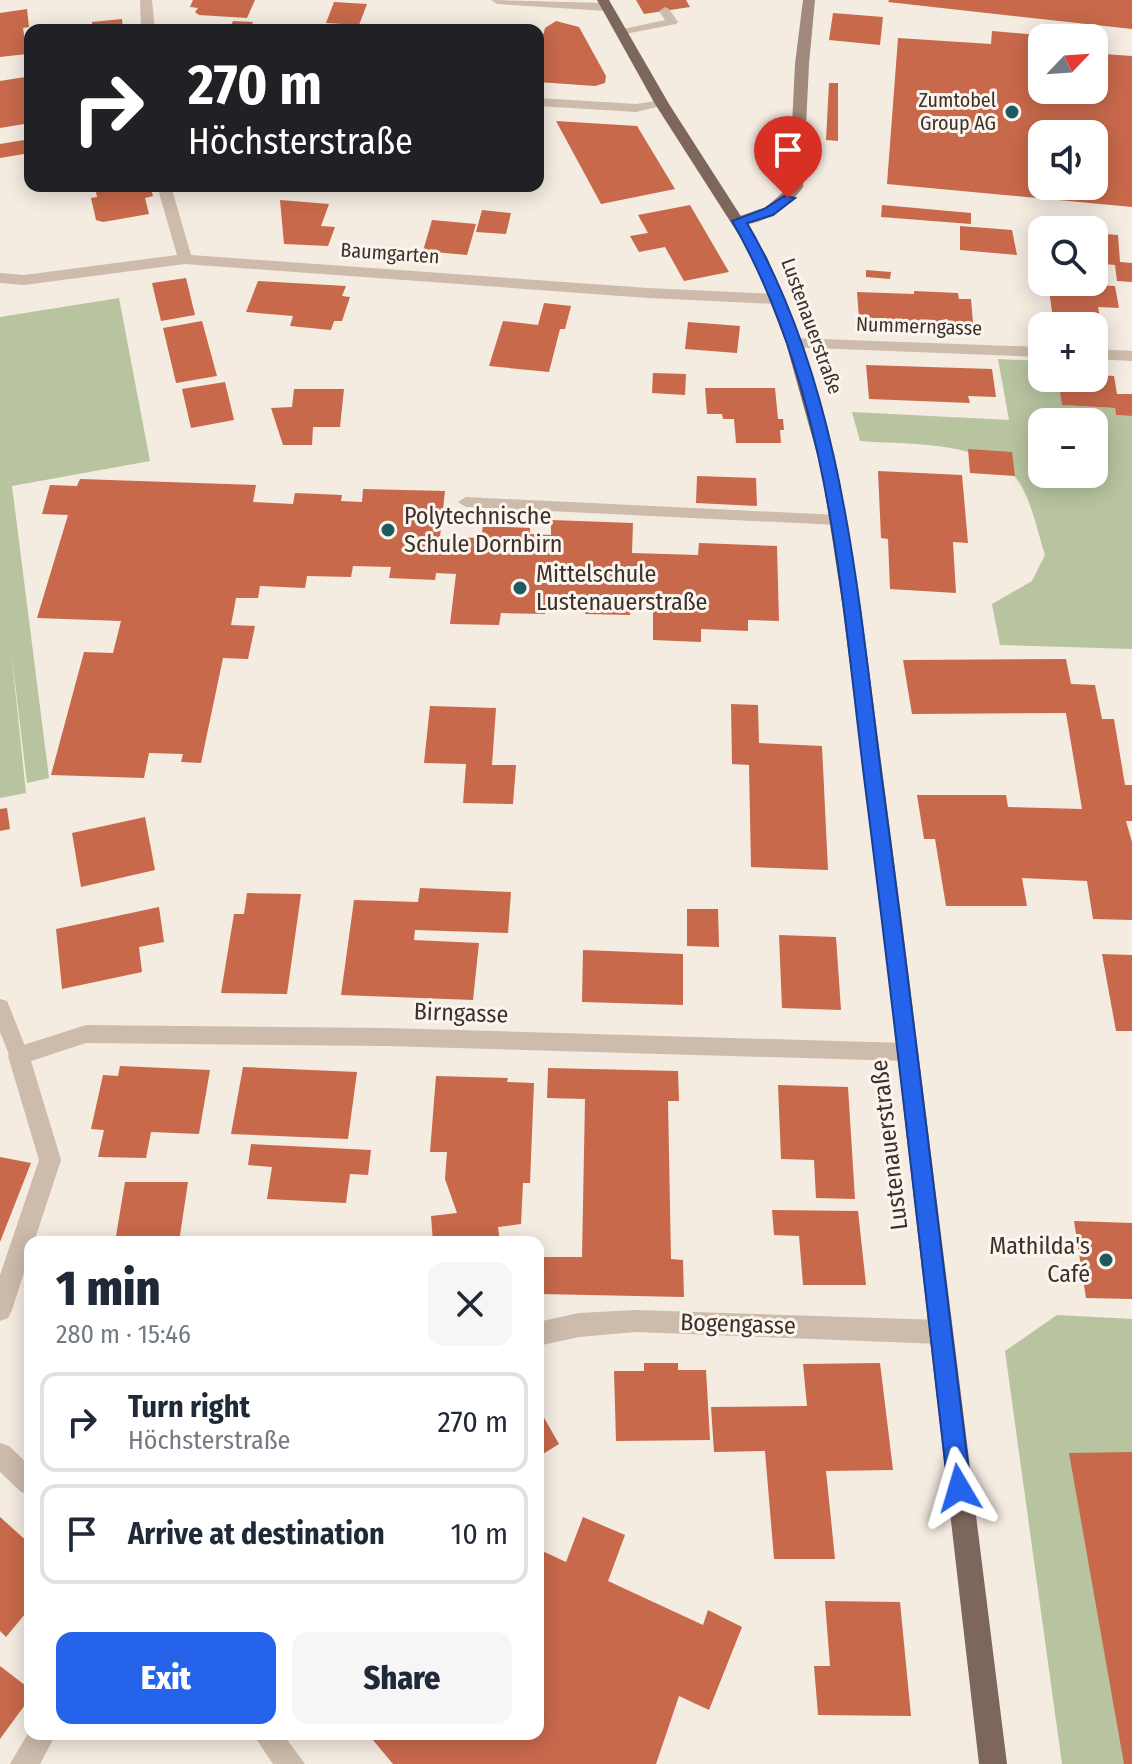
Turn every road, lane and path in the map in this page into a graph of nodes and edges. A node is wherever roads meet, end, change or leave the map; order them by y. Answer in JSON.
{"nodes":[{"id":1,"x":146,"y":0,"type":"edge"},
{"id":2,"x":497,"y":0,"type":"edge"},
{"id":3,"x":809,"y":0,"type":"edge"},
{"id":4,"x":604,"y":4,"type":"edge"},
{"id":5,"x":665,"y":11,"type":"dead end"},
{"id":6,"x":148,"y":24,"type":"edge"},
{"id":7,"x":620,"y":31,"type":"junction"},
{"id":8,"x":544,"y":102,"type":"edge"},
{"id":9,"x":662,"y":104,"type":"junction"},
{"id":10,"x":166,"y":192,"type":"edge"},
{"id":11,"x":739,"y":221,"type":"junction"},
{"id":12,"x":185,"y":259,"type":"junction"},
{"id":13,"x":0,"y":278,"type":"edge"},
{"id":14,"x":777,"y":299,"type":"junction"},
{"id":15,"x":794,"y":343,"type":"junction"},
{"id":16,"x":1028,"y":351,"type":"edge"},
{"id":17,"x":1108,"y":355,"type":"edge"},
{"id":18,"x":1132,"y":356,"type":"edge"},
{"id":19,"x":466,"y":502,"type":"dead end"},
{"id":20,"x":838,"y":520,"type":"junction"},
{"id":21,"x":0,"y":1007,"type":"edge"},
{"id":22,"x":906,"y":1052,"type":"junction"},
{"id":23,"x":19,"y":1056,"type":"junction"},
{"id":24,"x":25,"y":1236,"type":"edge"},
{"id":25,"x":24,"y":1238,"type":"edge"},
{"id":26,"x":0,"y":1310,"type":"edge"},
{"id":27,"x":940,"y":1332,"type":"junction"},
{"id":28,"x":544,"y":1333,"type":"edge"},
{"id":29,"x":0,"y":1455,"type":"edge"},
{"id":30,"x":24,"y":1477,"type":"edge"},
{"id":31,"x":39,"y":1740,"type":"edge"},
{"id":32,"x":271,"y":1740,"type":"edge"},
{"id":33,"x":24,"y":1764,"type":"edge"},
{"id":34,"x":291,"y":1764,"type":"edge"},
{"id":35,"x":993,"y":1764,"type":"edge"}],
"edges":[{"from":1,"to":6,"type":"street"},
{"from":2,"to":4,"type":"street"},
{"from":3,"to":11,"type":"main road"},
{"from":4,"to":7,"type":"main road","name":"Lustenauerstraße"},
{"from":5,"to":7,"type":"lane"},
{"from":7,"to":9,"type":"main road","name":"Lustenauerstraße"},
{"from":8,"to":9,"type":"street"},
{"from":9,"to":11,"type":"main road","name":"Lustenauerstraße"},
{"from":10,"to":12,"type":"street"},
{"from":11,"to":14,"type":"main road","name":"Lustenauerstraße"},
{"from":12,"to":13,"type":"street","name":"Baumgarten"},
{"from":12,"to":14,"type":"street","name":"Baumgarten"},
{"from":14,"to":15,"type":"main road","name":"Lustenauerstraße"},
{"from":15,"to":16,"type":"street","name":"Nummerngasse"},
{"from":15,"to":20,"type":"main road","name":"Lustenauerstraße"},
{"from":17,"to":18,"type":"street"},
{"from":19,"to":20,"type":"lane"},
{"from":20,"to":22,"type":"main road","name":"Lustenauerstraße"},
{"from":21,"to":23,"type":"lane"},
{"from":22,"to":23,"type":"street","name":"Birngasse"},
{"from":22,"to":27,"type":"main road","name":"Lustenauerstraße"},
{"from":23,"to":24,"type":"street"},
{"from":25,"to":26,"type":"street"},
{"from":27,"to":28,"type":"street","name":"Bogengasse"},
{"from":27,"to":35,"type":"main road","name":"Lustenauerstraße"},
{"from":29,"to":30,"type":"street"},
{"from":31,"to":33,"type":"street"},
{"from":32,"to":34,"type":"street"}]}
